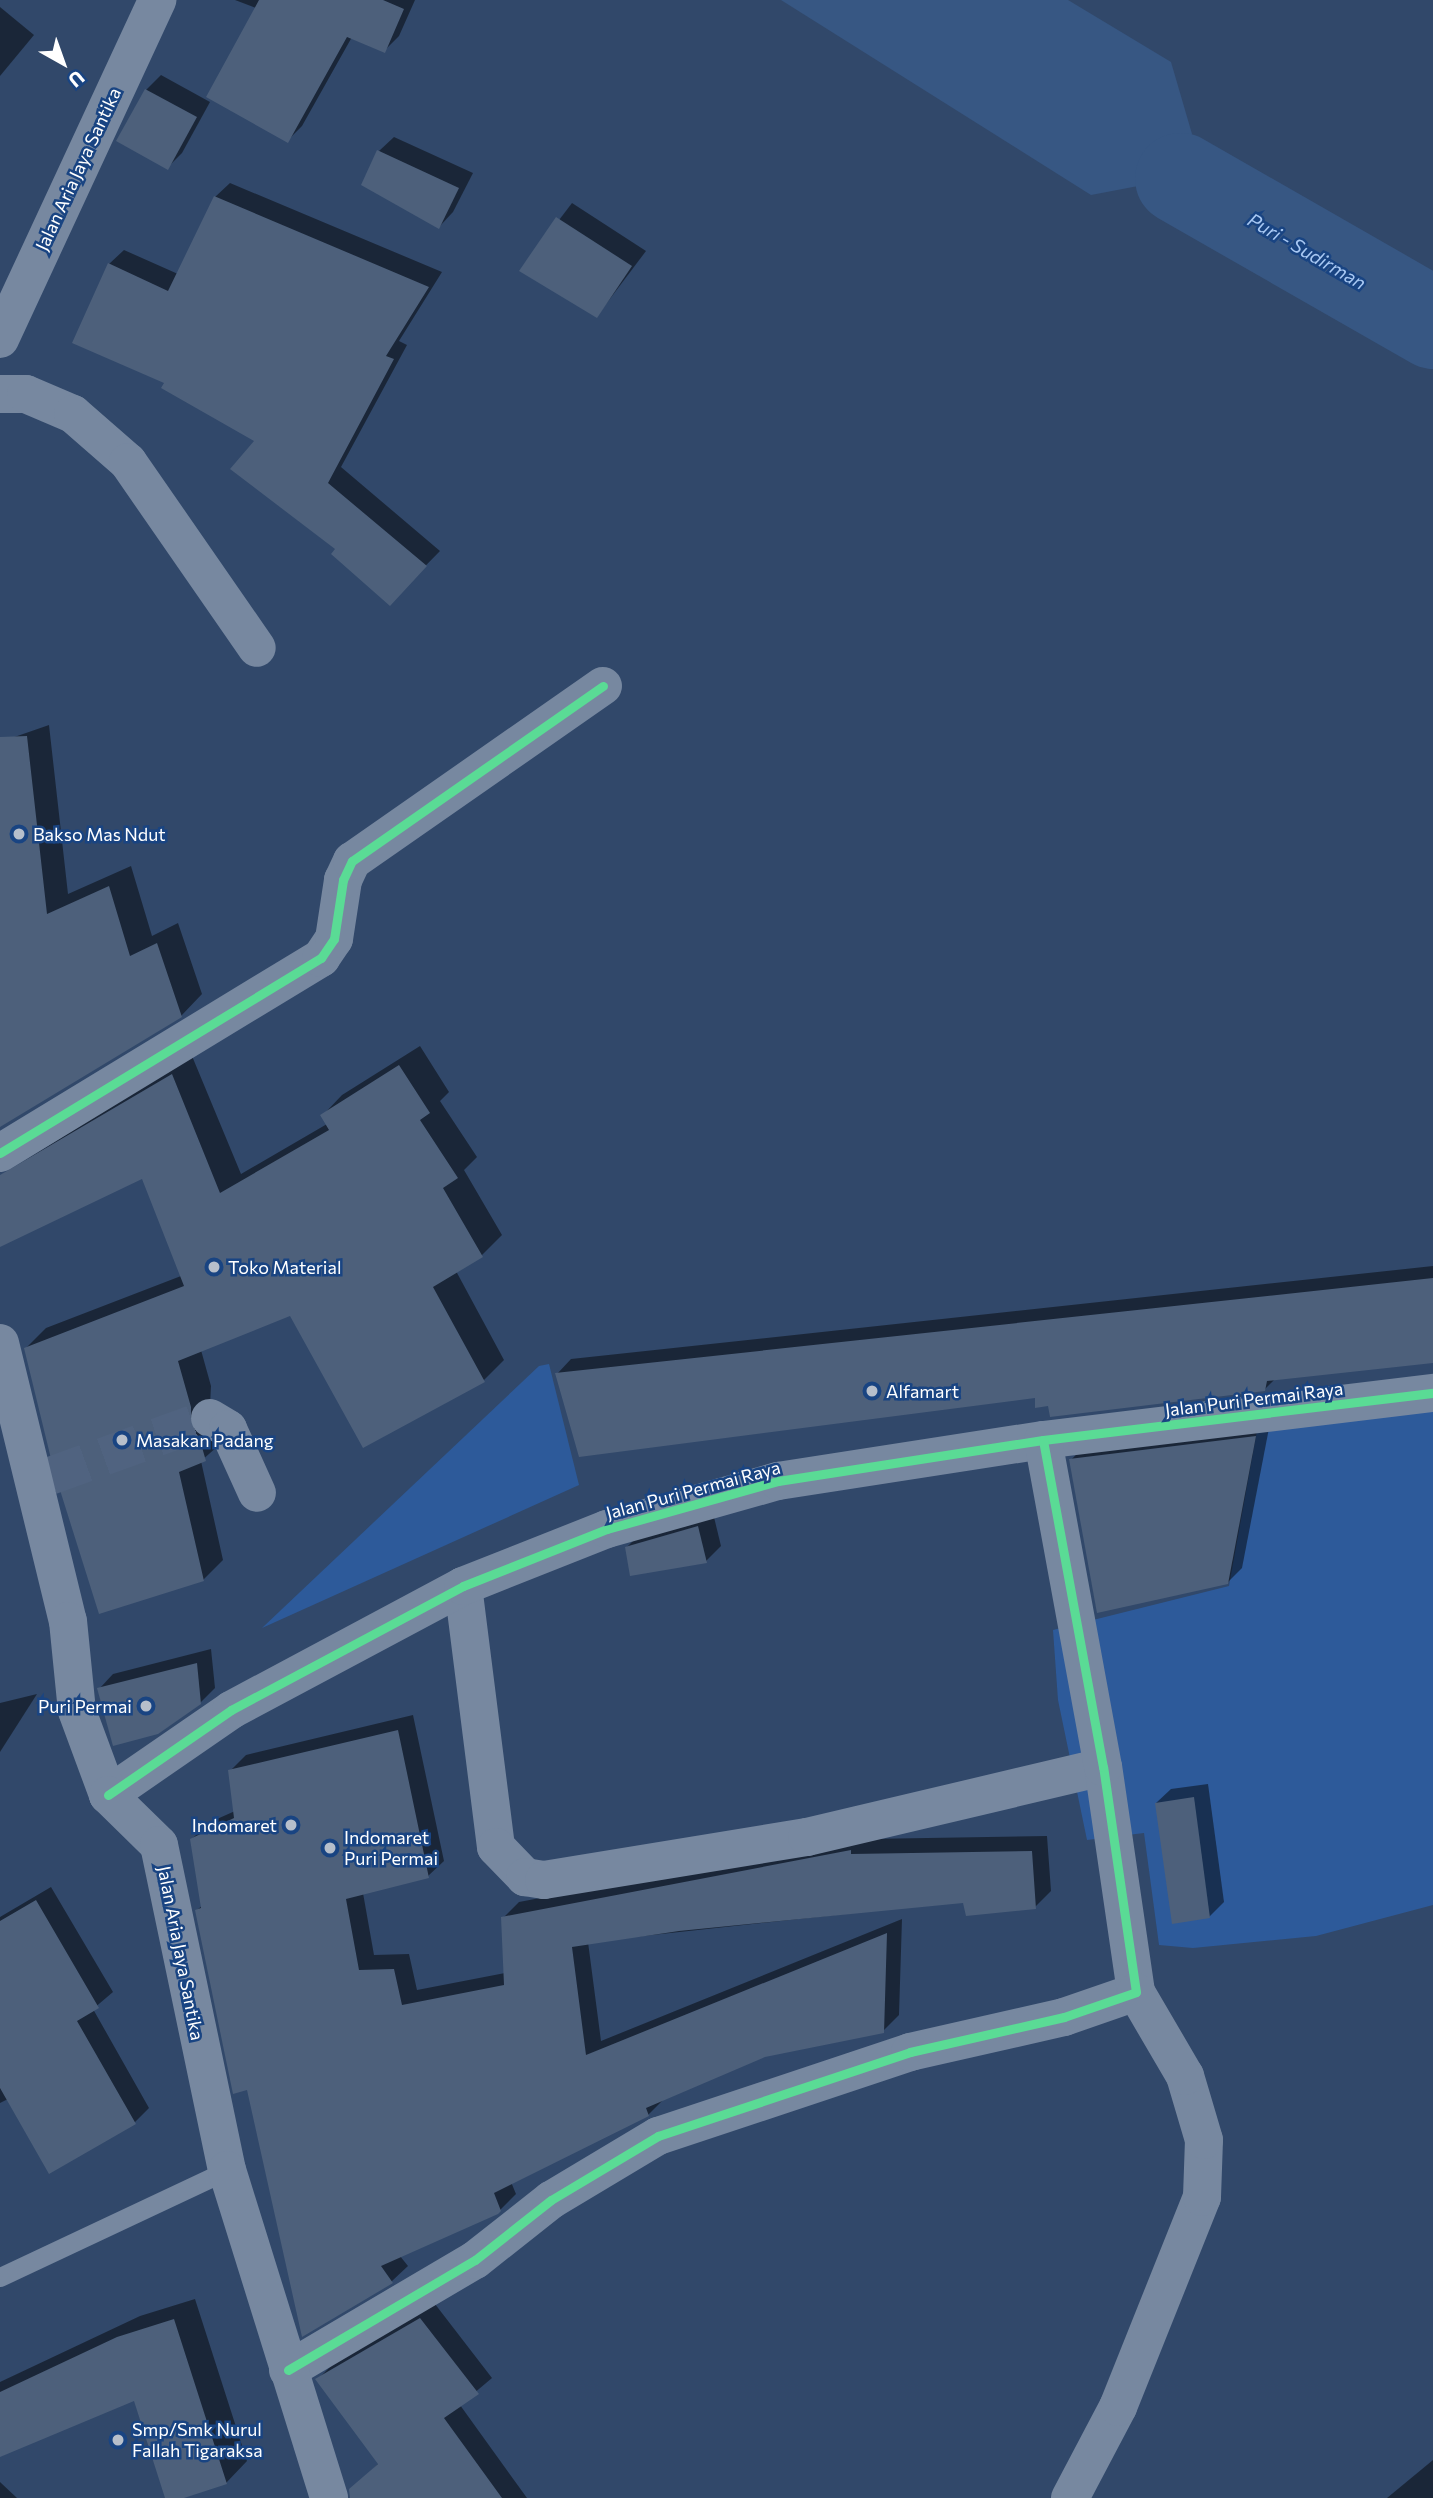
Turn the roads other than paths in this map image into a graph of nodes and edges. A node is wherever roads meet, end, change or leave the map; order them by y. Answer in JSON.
{"nodes":[{"id":1,"x":158,"y":0,"type":"edge"},
{"id":2,"x":0,"y":339,"type":"edge"},
{"id":3,"x":0,"y":394,"type":"edge"},
{"id":4,"x":257,"y":648,"type":"dead end"},
{"id":5,"x":603,"y":686,"type":"dead end"},
{"id":6,"x":0,"y":1153,"type":"edge"},
{"id":7,"x":0,"y":1343,"type":"edge"},
{"id":8,"x":1433,"y":1394,"type":"edge"},
{"id":9,"x":210,"y":1418,"type":"dead end"},
{"id":10,"x":1043,"y":1440,"type":"junction"},
{"id":11,"x":257,"y":1493,"type":"dead end"},
{"id":12,"x":463,"y":1586,"type":"junction"},
{"id":13,"x":1103,"y":1767,"type":"junction"},
{"id":14,"x":108,"y":1795,"type":"junction"},
{"id":15,"x":1136,"y":1992,"type":"junction"},
{"id":16,"x":227,"y":2170,"type":"junction"},
{"id":17,"x":0,"y":2277,"type":"edge"},
{"id":18,"x":288,"y":2370,"type":"junction"},
{"id":19,"x":329,"y":2498,"type":"edge"},
{"id":20,"x":1070,"y":2498,"type":"edge"}],
"edges":[{"from":1,"to":2,"type":"street","name":"Jalan Aria Jaya Santika"},
{"from":3,"to":4,"type":"street"},
{"from":5,"to":6,"type":"street"},
{"from":7,"to":14,"type":"street","name":"Jalan Aria Jaya Santika"},
{"from":8,"to":10,"type":"street","name":"Jalan Puri Permai Raya"},
{"from":9,"to":11,"type":"street"},
{"from":10,"to":12,"type":"street","name":"Jalan Puri Permai Raya"},
{"from":10,"to":13,"type":"street"},
{"from":12,"to":13,"type":"street"},
{"from":12,"to":14,"type":"street","name":"Jalan Puri Permai Raya"},
{"from":13,"to":15,"type":"street"},
{"from":14,"to":16,"type":"street","name":"Jalan Aria Jaya Santika"},
{"from":15,"to":18,"type":"street"},
{"from":15,"to":20,"type":"street"},
{"from":16,"to":17,"type":"lane"},
{"from":16,"to":18,"type":"street","name":"Jalan Aria Jaya Santika"},
{"from":18,"to":19,"type":"street","name":"Jalan Aria Jaya Santika"}]}
